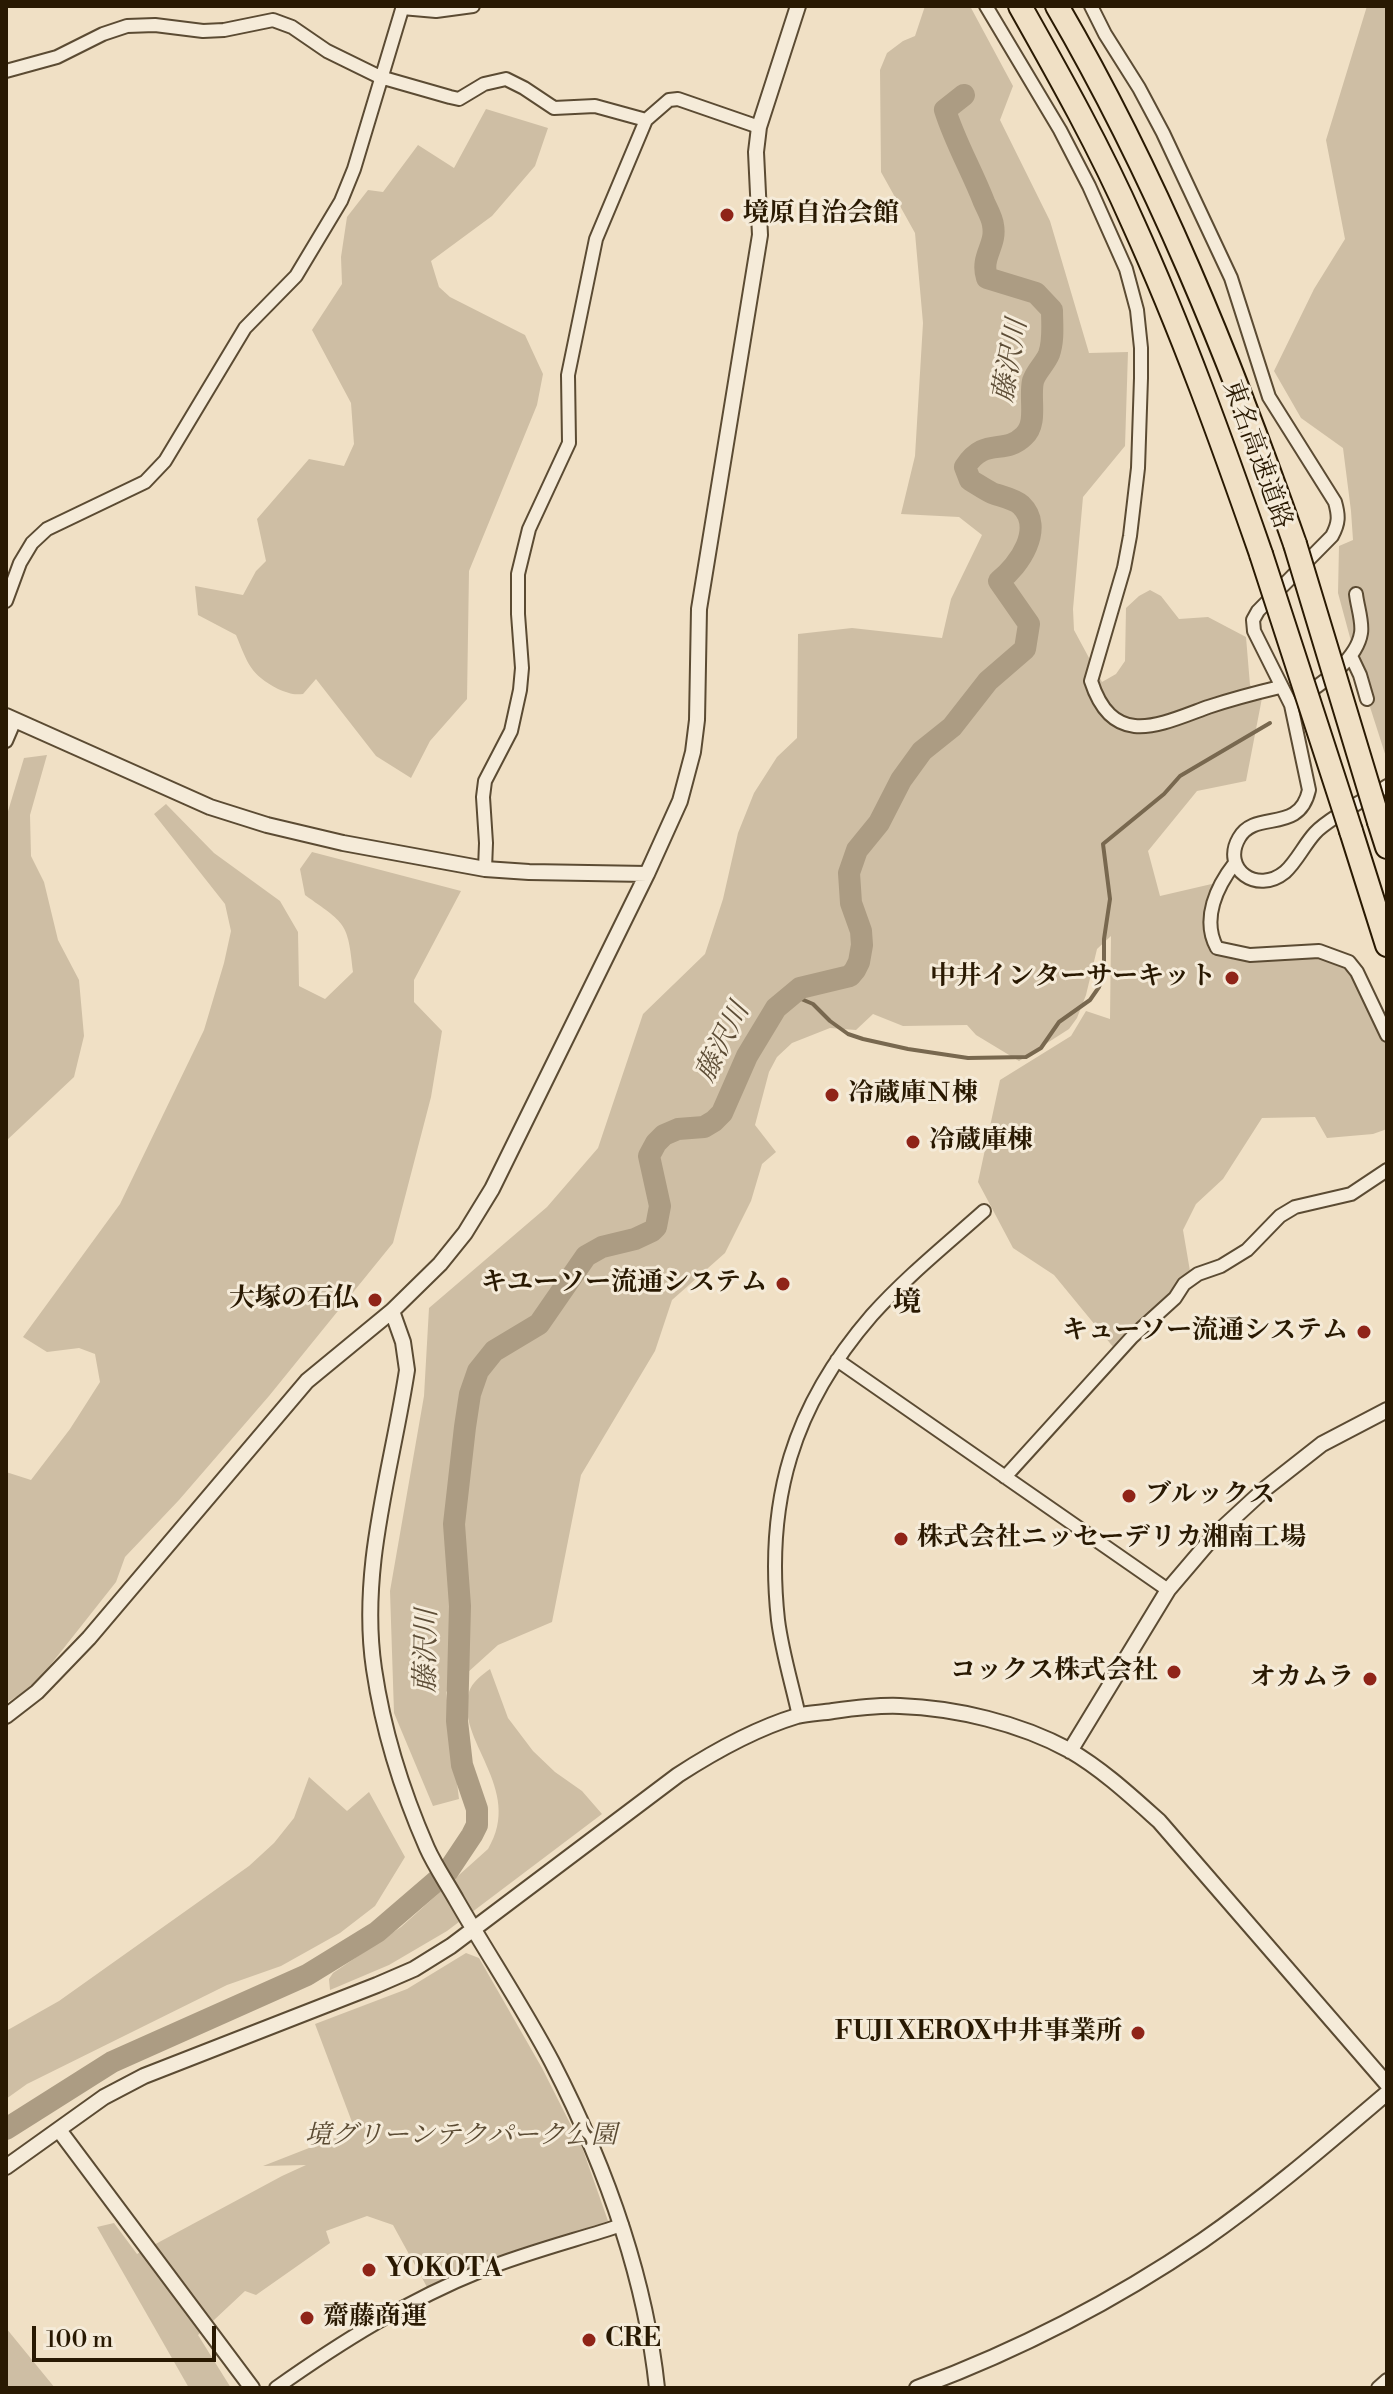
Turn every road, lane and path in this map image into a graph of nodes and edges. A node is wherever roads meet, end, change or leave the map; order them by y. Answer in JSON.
{"nodes":[{"id":1,"x":473,"y":6,"type":"edge"},
{"id":2,"x":798,"y":6,"type":"edge"},
{"id":3,"x":986,"y":6,"type":"edge"},
{"id":4,"x":1020,"y":6,"type":"edge"},
{"id":5,"x":1057,"y":6,"type":"edge"},
{"id":6,"x":1091,"y":6,"type":"edge"},
{"id":7,"x":402,"y":7,"type":"edge"},
{"id":8,"x":6,"y":71,"type":"edge"},
{"id":9,"x":380,"y":77,"type":"junction"},
{"id":10,"x":646,"y":120,"type":"junction"},
{"id":11,"x":759,"y":127,"type":"junction"},
{"id":12,"x":1356,"y":594,"type":"dead end"},
{"id":13,"x":6,"y":601,"type":"edge"},
{"id":14,"x":1351,"y":656,"type":"junction"},
{"id":15,"x":1280,"y":687,"type":"junction"},
{"id":16,"x":1367,"y":699,"type":"dead end"},
{"id":17,"x":1291,"y":705,"type":"junction"},
{"id":18,"x":10,"y":718,"type":"edge"},
{"id":19,"x":6,"y":741,"type":"edge"},
{"id":20,"x":1387,"y":786,"type":"edge"},
{"id":21,"x":1387,"y":847,"type":"edge"},
{"id":22,"x":1235,"y":863,"type":"junction"},
{"id":23,"x":485,"y":869,"type":"junction"},
{"id":24,"x":647,"y":874,"type":"junction"},
{"id":25,"x":1387,"y":945,"type":"edge"},
{"id":26,"x":1387,"y":1035,"type":"edge"},
{"id":27,"x":1387,"y":1170,"type":"edge"},
{"id":28,"x":984,"y":1211,"type":"dead end"},
{"id":29,"x":392,"y":1311,"type":"junction"},
{"id":30,"x":837,"y":1360,"type":"junction"},
{"id":31,"x":1387,"y":1410,"type":"edge"},
{"id":32,"x":1005,"y":1477,"type":"junction"},
{"id":33,"x":1168,"y":1590,"type":"junction"},
{"id":34,"x":6,"y":1716,"type":"edge"},
{"id":35,"x":799,"y":1716,"type":"junction"},
{"id":36,"x":1070,"y":1751,"type":"junction"},
{"id":37,"x":472,"y":1928,"type":"junction"},
{"id":38,"x":1387,"y":2084,"type":"edge"},
{"id":39,"x":1387,"y":2093,"type":"edge"},
{"id":40,"x":59,"y":2130,"type":"junction"},
{"id":41,"x":6,"y":2167,"type":"edge"},
{"id":42,"x":622,"y":2225,"type":"junction"},
{"id":43,"x":1387,"y":2380,"type":"edge"},
{"id":44,"x":252,"y":2388,"type":"edge"},
{"id":45,"x":276,"y":2388,"type":"edge"},
{"id":46,"x":657,"y":2388,"type":"edge"},
{"id":47,"x":917,"y":2388,"type":"edge"},
{"id":48,"x":1378,"y":2388,"type":"edge"}],
"edges":[{"from":1,"to":7,"type":"street"},
{"from":2,"to":11,"type":"street"},
{"from":3,"to":15,"type":"street"},
{"from":4,"to":25,"type":"highway","name":"東名高速道路","bridge":true},
{"from":5,"to":21,"type":"highway","name":"東名高速道路","bridge":true},
{"from":6,"to":15,"type":"street"},
{"from":7,"to":9,"type":"street"},
{"from":8,"to":9,"type":"street"},
{"from":9,"to":10,"type":"street"},
{"from":9,"to":13,"type":"street"},
{"from":10,"to":11,"type":"street"},
{"from":10,"to":23,"type":"street"},
{"from":11,"to":24,"type":"street"},
{"from":12,"to":14,"type":"street"},
{"from":14,"to":16,"type":"street"},
{"from":14,"to":17,"type":"street"},
{"from":15,"to":17,"type":"street"},
{"from":17,"to":22,"type":"street"},
{"from":18,"to":19,"type":"street"},
{"from":18,"to":23,"type":"street"},
{"from":20,"to":22,"type":"street"},
{"from":22,"to":26,"type":"street"},
{"from":23,"to":24,"type":"street"},
{"from":24,"to":29,"type":"street"},
{"from":27,"to":32,"type":"street"},
{"from":28,"to":30,"type":"street"},
{"from":29,"to":34,"type":"street"},
{"from":29,"to":37,"type":"street"},
{"from":30,"to":32,"type":"street"},
{"from":30,"to":35,"type":"street"},
{"from":31,"to":33,"type":"street"},
{"from":32,"to":33,"type":"street"},
{"from":33,"to":36,"type":"street"},
{"from":35,"to":36,"type":"street"},
{"from":35,"to":37,"type":"street"},
{"from":36,"to":38,"type":"street"},
{"from":37,"to":40,"type":"street"},
{"from":37,"to":42,"type":"street"},
{"from":39,"to":47,"type":"street"},
{"from":40,"to":41,"type":"street"},
{"from":40,"to":44,"type":"street"},
{"from":42,"to":45,"type":"street"},
{"from":42,"to":46,"type":"street"},
{"from":43,"to":48,"type":"street"}]}
